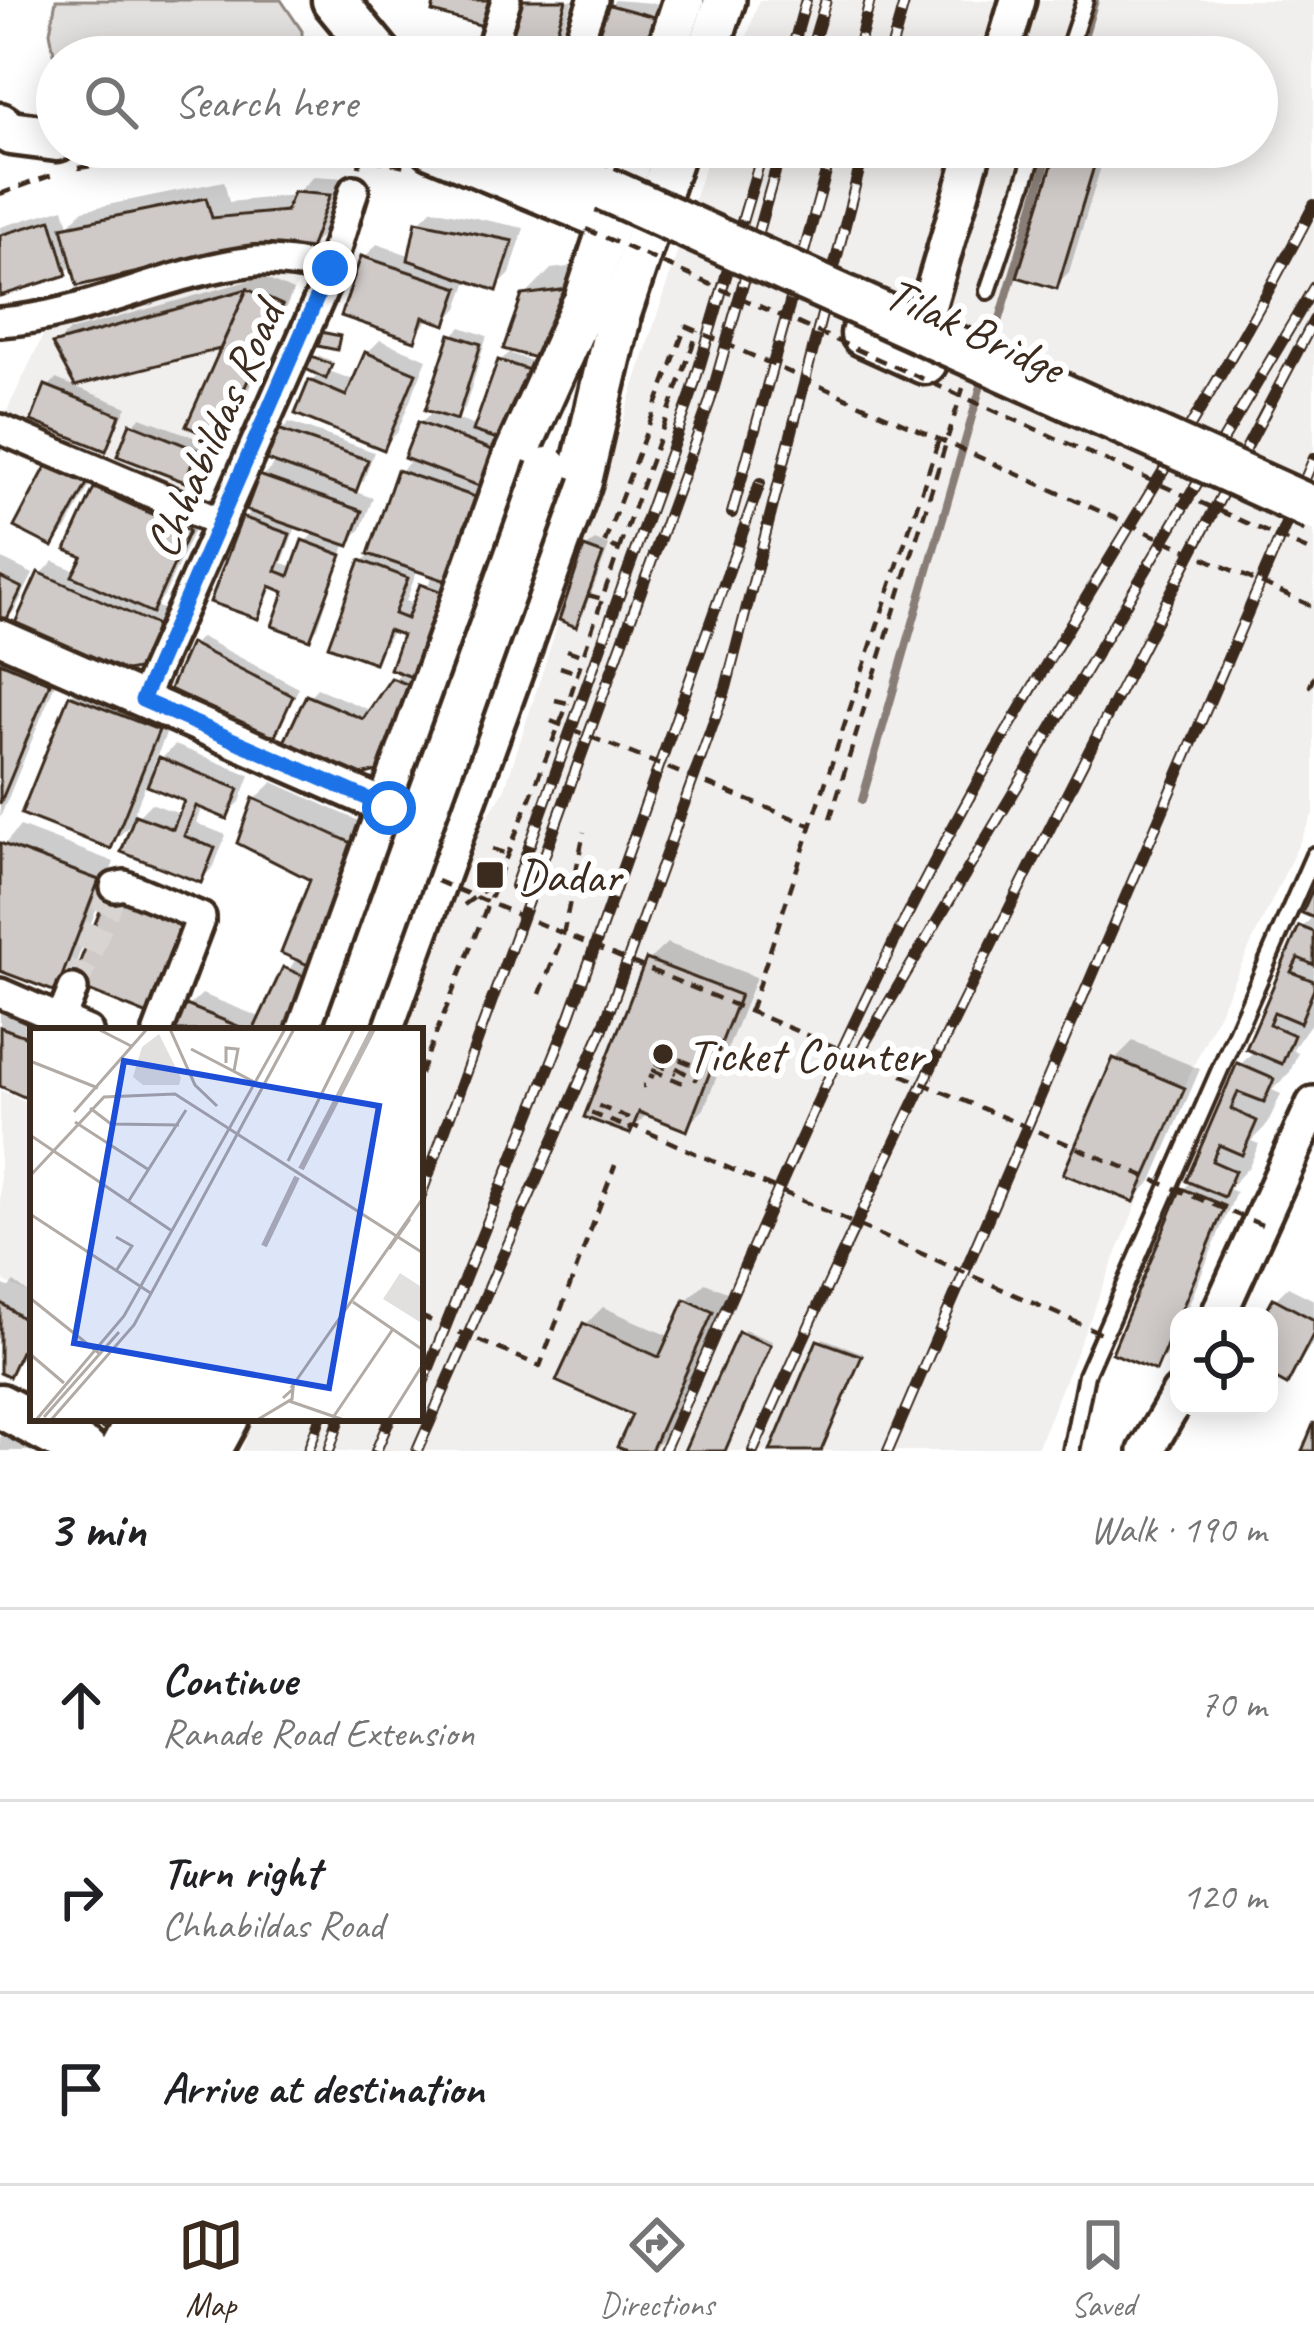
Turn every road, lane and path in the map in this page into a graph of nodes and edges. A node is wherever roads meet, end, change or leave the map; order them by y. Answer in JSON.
{"nodes":[{"id":1,"x":506,"y":0,"type":"edge"},
{"id":2,"x":593,"y":0,"type":"edge"},
{"id":3,"x":684,"y":0,"type":"edge"},
{"id":4,"x":725,"y":0,"type":"edge"},
{"id":5,"x":1018,"y":0,"type":"edge"},
{"id":6,"x":1085,"y":0,"type":"edge"},
{"id":7,"x":334,"y":1,"type":"edge"},
{"id":8,"x":338,"y":36,"type":"edge"},
{"id":9,"x":363,"y":36,"type":"edge"},
{"id":10,"x":495,"y":36,"type":"edge"},
{"id":11,"x":580,"y":36,"type":"dead end"},
{"id":12,"x":672,"y":36,"type":"edge"},
{"id":13,"x":713,"y":36,"type":"edge"},
{"id":14,"x":1007,"y":36,"type":"edge"},
{"id":15,"x":1073,"y":36,"type":"edge"},
{"id":16,"x":0,"y":125,"type":"edge"},
{"id":17,"x":36,"y":137,"type":"edge"},
{"id":18,"x":36,"y":148,"type":"edge"},
{"id":19,"x":0,"y":160,"type":"edge"},
{"id":20,"x":81,"y":168,"type":"edge"},
{"id":21,"x":456,"y":168,"type":"edge"},
{"id":22,"x":541,"y":168,"type":"edge"},
{"id":23,"x":631,"y":168,"type":"edge"},
{"id":24,"x":666,"y":168,"type":"edge"},
{"id":25,"x":968,"y":168,"type":"edge"},
{"id":26,"x":1029,"y":168,"type":"edge"},
{"id":27,"x":354,"y":190,"type":"dead end"},
{"id":28,"x":0,"y":194,"type":"edge"},
{"id":29,"x":590,"y":214,"type":"junction"},
{"id":30,"x":330,"y":268,"type":"junction"},
{"id":31,"x":988,"y":292,"type":"dead end"},
{"id":32,"x":600,"y":315,"type":"junction"},
{"id":33,"x":0,"y":322,"type":"edge"},
{"id":34,"x":698,"y":331,"type":"junction"},
{"id":35,"x":912,"y":342,"type":"junction"},
{"id":36,"x":966,"y":378,"type":"dead end"},
{"id":37,"x":0,"y":429,"type":"edge"},
{"id":38,"x":939,"y":439,"type":"junction"},
{"id":39,"x":1314,"y":509,"type":"edge"},
{"id":40,"x":222,"y":523,"type":"junction"},
{"id":41,"x":1314,"y":538,"type":"edge"},
{"id":42,"x":619,"y":549,"type":"junction"},
{"id":43,"x":1314,"y":553,"type":"edge"},
{"id":44,"x":602,"y":594,"type":"junction"},
{"id":45,"x":588,"y":595,"type":"dead end"},
{"id":46,"x":1314,"y":607,"type":"edge"},
{"id":47,"x":0,"y":638,"type":"edge"},
{"id":48,"x":567,"y":650,"type":"dead end"},
{"id":49,"x":584,"y":656,"type":"junction"},
{"id":50,"x":560,"y":667,"type":"dead end"},
{"id":51,"x":578,"y":673,"type":"junction"},
{"id":52,"x":1314,"y":676,"type":"edge"},
{"id":53,"x":1314,"y":688,"type":"edge"},
{"id":54,"x":142,"y":700,"type":"junction"},
{"id":55,"x":555,"y":700,"type":"dead end"},
{"id":56,"x":568,"y":703,"type":"junction"},
{"id":57,"x":551,"y":722,"type":"dead end"},
{"id":58,"x":389,"y":808,"type":"junction"},
{"id":59,"x":830,"y":819,"type":"dead end"},
{"id":60,"x":810,"y":825,"type":"junction"},
{"id":61,"x":584,"y":832,"type":"dead end"},
{"id":62,"x":492,"y":848,"type":"dead end"},
{"id":63,"x":1314,"y":856,"type":"edge"},
{"id":64,"x":500,"y":869,"type":"junction"},
{"id":65,"x":493,"y":885,"type":"junction"},
{"id":66,"x":115,"y":887,"type":"dead end"},
{"id":67,"x":482,"y":893,"type":"junction"},
{"id":68,"x":457,"y":896,"type":"junction"},
{"id":69,"x":490,"y":896,"type":"junction"},
{"id":70,"x":485,"y":911,"type":"junction"},
{"id":71,"x":563,"y":935,"type":"junction"},
{"id":72,"x":74,"y":989,"type":"tunnel mouth"},
{"id":73,"x":0,"y":993,"type":"edge"},
{"id":74,"x":540,"y":994,"type":"dead end"},
{"id":75,"x":750,"y":1012,"type":"junction"},
{"id":76,"x":61,"y":1019,"type":"junction"},
{"id":77,"x":81,"y":1028,"type":"edge"},
{"id":78,"x":159,"y":1028,"type":"edge"},
{"id":79,"x":310,"y":1028,"type":"edge"},
{"id":80,"x":347,"y":1028,"type":"edge"},
{"id":81,"x":382,"y":1028,"type":"edge"},
{"id":82,"x":694,"y":1064,"type":"dead end"},
{"id":83,"x":423,"y":1066,"type":"edge"},
{"id":84,"x":655,"y":1066,"type":"junction"},
{"id":85,"x":676,"y":1073,"type":"dead end"},
{"id":86,"x":697,"y":1080,"type":"dead end"},
{"id":87,"x":685,"y":1084,"type":"dead end"},
{"id":88,"x":1314,"y":1104,"type":"edge"},
{"id":89,"x":636,"y":1121,"type":"dead end"},
{"id":90,"x":615,"y":1165,"type":"dead end"},
{"id":91,"x":1262,"y":1225,"type":"junction"},
{"id":92,"x":1222,"y":1307,"type":"edge"},
{"id":93,"x":423,"y":1317,"type":"edge"},
{"id":94,"x":1103,"y":1334,"type":"junction"},
{"id":95,"x":0,"y":1406,"type":"edge"},
{"id":96,"x":1170,"y":1410,"type":"edge"},
{"id":97,"x":138,"y":1421,"type":"edge"},
{"id":98,"x":181,"y":1421,"type":"edge"},
{"id":99,"x":224,"y":1421,"type":"edge"},
{"id":100,"x":85,"y":1451,"type":"edge"},
{"id":101,"x":121,"y":1451,"type":"edge"},
{"id":102,"x":165,"y":1451,"type":"edge"},
{"id":103,"x":209,"y":1451,"type":"edge"},
{"id":104,"x":1071,"y":1451,"type":"edge"},
{"id":105,"x":1146,"y":1451,"type":"edge"}],
"edges":[{"from":1,"to":10,"type":"street"},
{"from":2,"to":11,"type":"street"},
{"from":3,"to":12,"type":"main road"},
{"from":4,"to":13,"type":"main road"},
{"from":5,"to":14,"type":"street"},
{"from":6,"to":15,"type":"lane"},
{"from":7,"to":8,"type":"main road"},
{"from":7,"to":9,"type":"main road"},
{"from":16,"to":17,"type":"main road"},
{"from":18,"to":19,"type":"main road"},
{"from":20,"to":28,"type":"path"},
{"from":21,"to":29,"type":"main road"},
{"from":22,"to":29,"type":"main road"},
{"from":23,"to":32,"type":"main road"},
{"from":24,"to":32,"type":"main road"},
{"from":25,"to":35,"type":"street"},
{"from":26,"to":31,"type":"lane"},
{"from":27,"to":30,"type":"street","name":"Chhabildas Road"},
{"from":29,"to":35,"type":"main road","name":"Tilak Bridge","bridge":true},
{"from":29,"to":43,"type":"path","bridge":true},
{"from":30,"to":33,"type":"street"},
{"from":30,"to":40,"type":"street","name":"Chhabildas Road"},
{"from":32,"to":58,"type":"main road"},
{"from":32,"to":68,"type":"main road"},
{"from":32,"to":80,"type":"main road","bridge":true},
{"from":34,"to":38,"type":"path","bridge":true},
{"from":34,"to":42,"type":"path"},
{"from":34,"to":42,"type":"path","bridge":true},
{"from":35,"to":39,"type":"main road","name":"Tilak Bridge","bridge":true},
{"from":35,"to":41,"type":"main road","name":"Tilak Bridge"},
{"from":36,"to":59,"type":"path"},
{"from":37,"to":40,"type":"street"},
{"from":38,"to":46,"type":"path","bridge":true},
{"from":38,"to":60,"type":"path"},
{"from":40,"to":54,"type":"street","name":"Chhabildas Road"},
{"from":42,"to":44,"type":"path"},
{"from":44,"to":45,"type":"path"},
{"from":44,"to":49,"type":"path"},
{"from":47,"to":54,"type":"street"},
{"from":48,"to":49,"type":"path"},
{"from":49,"to":51,"type":"path"},
{"from":50,"to":51,"type":"path"},
{"from":51,"to":56,"type":"path"},
{"from":52,"to":53,"type":"path"},
{"from":54,"to":58,"type":"street"},
{"from":55,"to":56,"type":"path"},
{"from":56,"to":64,"type":"path"},
{"from":57,"to":60,"type":"path","bridge":true},
{"from":58,"to":79,"type":"main road"},
{"from":60,"to":75,"type":"path"},
{"from":61,"to":71,"type":"path"},
{"from":62,"to":64,"type":"path"},
{"from":63,"to":94,"type":"lane"},
{"from":64,"to":65,"type":"path"},
{"from":65,"to":67,"type":"path"},
{"from":65,"to":69,"type":"path"},
{"from":66,"to":78,"type":"street"},
{"from":67,"to":68,"type":"path"},
{"from":67,"to":69,"type":"path"},
{"from":68,"to":70,"type":"path"},
{"from":68,"to":71,"type":"path","bridge":true},
{"from":68,"to":81,"type":"main road"},
{"from":69,"to":70,"type":"path"},
{"from":70,"to":83,"type":"path"},
{"from":71,"to":74,"type":"path"},
{"from":71,"to":75,"type":"path","bridge":true},
{"from":72,"to":76,"type":"street"},
{"from":73,"to":76,"type":"street"},
{"from":75,"to":91,"type":"path","bridge":true},
{"from":76,"to":77,"type":"street"},
{"from":82,"to":84,"type":"path"},
{"from":84,"to":85,"type":"path"},
{"from":84,"to":86,"type":"path"},
{"from":84,"to":87,"type":"path"},
{"from":88,"to":91,"type":"street"},
{"from":89,"to":94,"type":"path","bridge":true},
{"from":90,"to":93,"type":"path","bridge":true},
{"from":91,"to":92,"type":"street"},
{"from":94,"to":104,"type":"lane"},
{"from":95,"to":100,"type":"main road"},
{"from":96,"to":105,"type":"street"},
{"from":97,"to":101,"type":"main road"},
{"from":98,"to":102,"type":"main road"},
{"from":99,"to":103,"type":"main road"}]}
